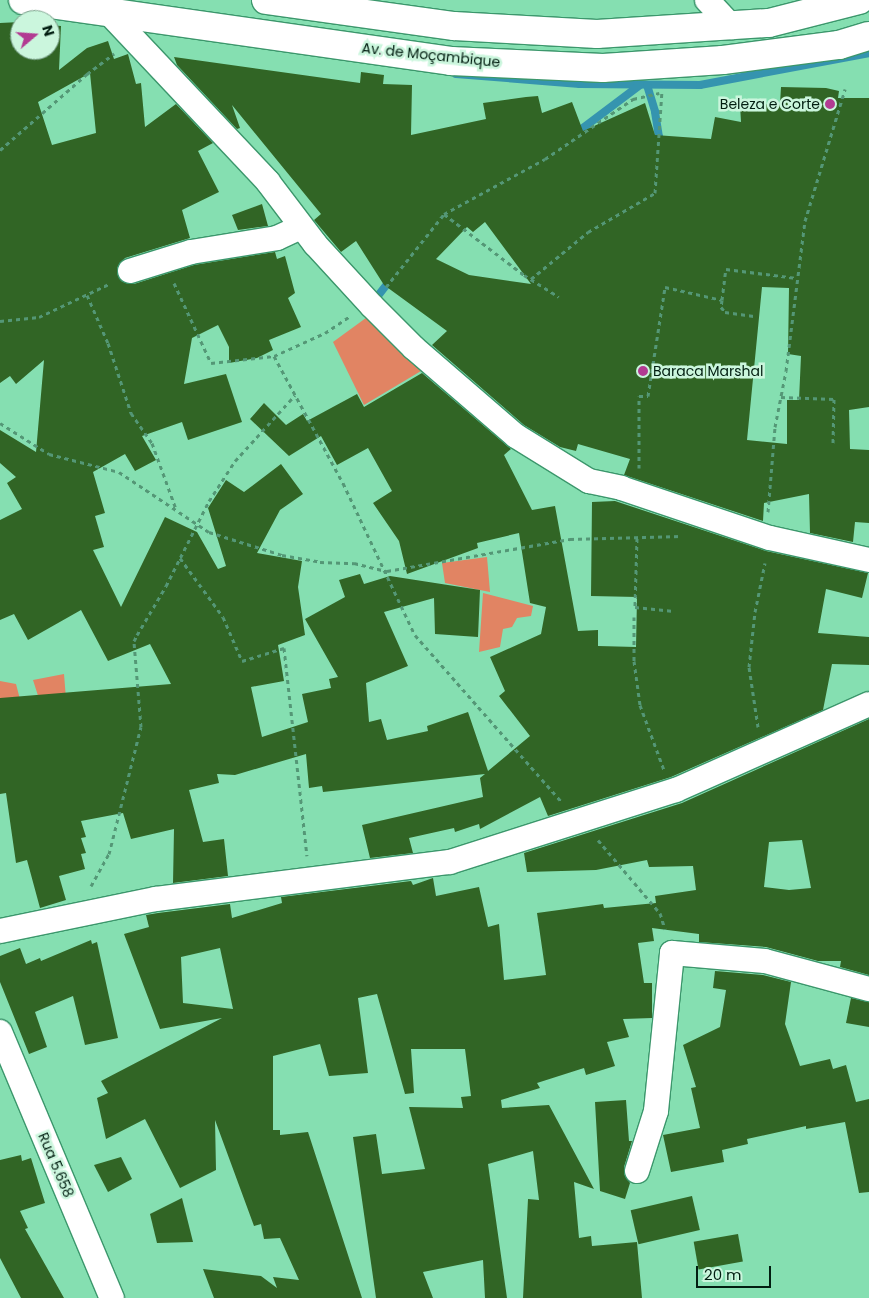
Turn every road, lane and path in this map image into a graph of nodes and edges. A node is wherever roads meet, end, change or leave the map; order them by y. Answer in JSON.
{"nodes":[{"id":1,"x":23,"y":0,"type":"edge"},
{"id":2,"x":266,"y":0,"type":"edge"},
{"id":3,"x":706,"y":0,"type":"edge"},
{"id":4,"x":859,"y":0,"type":"edge"},
{"id":5,"x":109,"y":13,"type":"junction"},
{"id":6,"x":732,"y":27,"type":"junction"},
{"id":7,"x":869,"y":36,"type":"edge"},
{"id":8,"x":135,"y":40,"type":"junction"},
{"id":9,"x":662,"y":64,"type":"junction"},
{"id":10,"x":845,"y":89,"type":"dead end"},
{"id":11,"x":662,"y":92,"type":"junction"},
{"id":12,"x":0,"y":150,"type":"edge"},
{"id":13,"x":444,"y":214,"type":"junction"},
{"id":14,"x":301,"y":227,"type":"junction"},
{"id":15,"x":163,"y":260,"type":"junction"},
{"id":16,"x":130,"y":271,"type":"joint"},
{"id":17,"x":796,"y":278,"type":"junction"},
{"id":18,"x":532,"y":279,"type":"junction"},
{"id":19,"x":87,"y":295,"type":"junction"},
{"id":20,"x":380,"y":296,"type":"dead end"},
{"id":21,"x":559,"y":297,"type":"dead end"},
{"id":22,"x":722,"y":300,"type":"junction"},
{"id":23,"x":354,"y":313,"type":"dead end"},
{"id":24,"x":754,"y":316,"type":"dead end"},
{"id":25,"x":0,"y":322,"type":"edge"},
{"id":26,"x":274,"y":356,"type":"junction"},
{"id":27,"x":295,"y":395,"type":"junction"},
{"id":28,"x":781,"y":397,"type":"junction"},
{"id":29,"x":0,"y":423,"type":"edge"},
{"id":30,"x":833,"y":443,"type":"dead end"},
{"id":31,"x":639,"y":494,"type":"junction"},
{"id":32,"x":177,"y":510,"type":"junction"},
{"id":33,"x":198,"y":522,"type":"junction"},
{"id":34,"x":726,"y":524,"type":"junction"},
{"id":35,"x":768,"y":537,"type":"junction"},
{"id":36,"x":637,"y":538,"type":"dead end"},
{"id":37,"x":180,"y":558,"type":"junction"},
{"id":38,"x":869,"y":560,"type":"edge"},
{"id":39,"x":387,"y":571,"type":"junction"},
{"id":40,"x":674,"y":611,"type":"dead end"},
{"id":41,"x":634,"y":617,"type":"dead end"},
{"id":42,"x":869,"y":704,"type":"edge"},
{"id":43,"x":766,"y":751,"type":"junction"},
{"id":44,"x":666,"y":775,"type":"dead end"},
{"id":45,"x":568,"y":808,"type":"dead end"},
{"id":46,"x":592,"y":833,"type":"dead end"},
{"id":47,"x":309,"y":878,"type":"junction"},
{"id":48,"x":76,"y":913,"type":"junction"},
{"id":49,"x":665,"y":929,"type":"dead end"},
{"id":50,"x":0,"y":931,"type":"edge"},
{"id":51,"x":869,"y":989,"type":"edge"},
{"id":52,"x":0,"y":1032,"type":"edge"},
{"id":53,"x":638,"y":1171,"type":"dead end"},
{"id":54,"x":112,"y":1298,"type":"edge"}],
"edges":[{"from":1,"to":5,"type":"highway","name":"Av. de Moçambique"},
{"from":2,"to":6,"type":"highway"},
{"from":3,"to":6,"type":"street"},
{"from":4,"to":6,"type":"highway"},
{"from":5,"to":8,"type":"street"},
{"from":5,"to":9,"type":"highway","name":"Av. de Moçambique"},
{"from":7,"to":9,"type":"highway","name":"Av. de Moçambique"},
{"from":8,"to":12,"type":"path"},
{"from":8,"to":14,"type":"street"},
{"from":9,"to":11,"type":"path"},
{"from":10,"to":17,"type":"path"},
{"from":11,"to":13,"type":"path"},
{"from":11,"to":18,"type":"path"},
{"from":13,"to":18,"type":"path"},
{"from":13,"to":20,"type":"path"},
{"from":14,"to":15,"type":"street"},
{"from":14,"to":31,"type":"street"},
{"from":15,"to":16,"type":"street"},
{"from":15,"to":26,"type":"path"},
{"from":16,"to":19,"type":"path"},
{"from":17,"to":22,"type":"path"},
{"from":17,"to":28,"type":"path"},
{"from":18,"to":21,"type":"path"},
{"from":19,"to":25,"type":"path"},
{"from":19,"to":32,"type":"path"},
{"from":22,"to":24,"type":"path"},
{"from":22,"to":31,"type":"path"},
{"from":23,"to":26,"type":"path"},
{"from":26,"to":27,"type":"path"},
{"from":27,"to":33,"type":"path"},
{"from":27,"to":39,"type":"path"},
{"from":28,"to":30,"type":"path"},
{"from":28,"to":35,"type":"path"},
{"from":29,"to":32,"type":"path"},
{"from":31,"to":34,"type":"street"},
{"from":32,"to":33,"type":"path"},
{"from":33,"to":37,"type":"path"},
{"from":33,"to":39,"type":"path"},
{"from":34,"to":35,"type":"street"},
{"from":34,"to":39,"type":"path"},
{"from":35,"to":38,"type":"street"},
{"from":35,"to":43,"type":"path"},
{"from":36,"to":40,"type":"path"},
{"from":37,"to":47,"type":"path"},
{"from":37,"to":48,"type":"path"},
{"from":39,"to":45,"type":"path"},
{"from":41,"to":44,"type":"path"},
{"from":42,"to":43,"type":"street"},
{"from":43,"to":47,"type":"street"},
{"from":46,"to":49,"type":"path"},
{"from":47,"to":48,"type":"street"},
{"from":48,"to":50,"type":"street"},
{"from":51,"to":53,"type":"street"},
{"from":52,"to":54,"type":"street","name":"Rua 5.658"}]}
